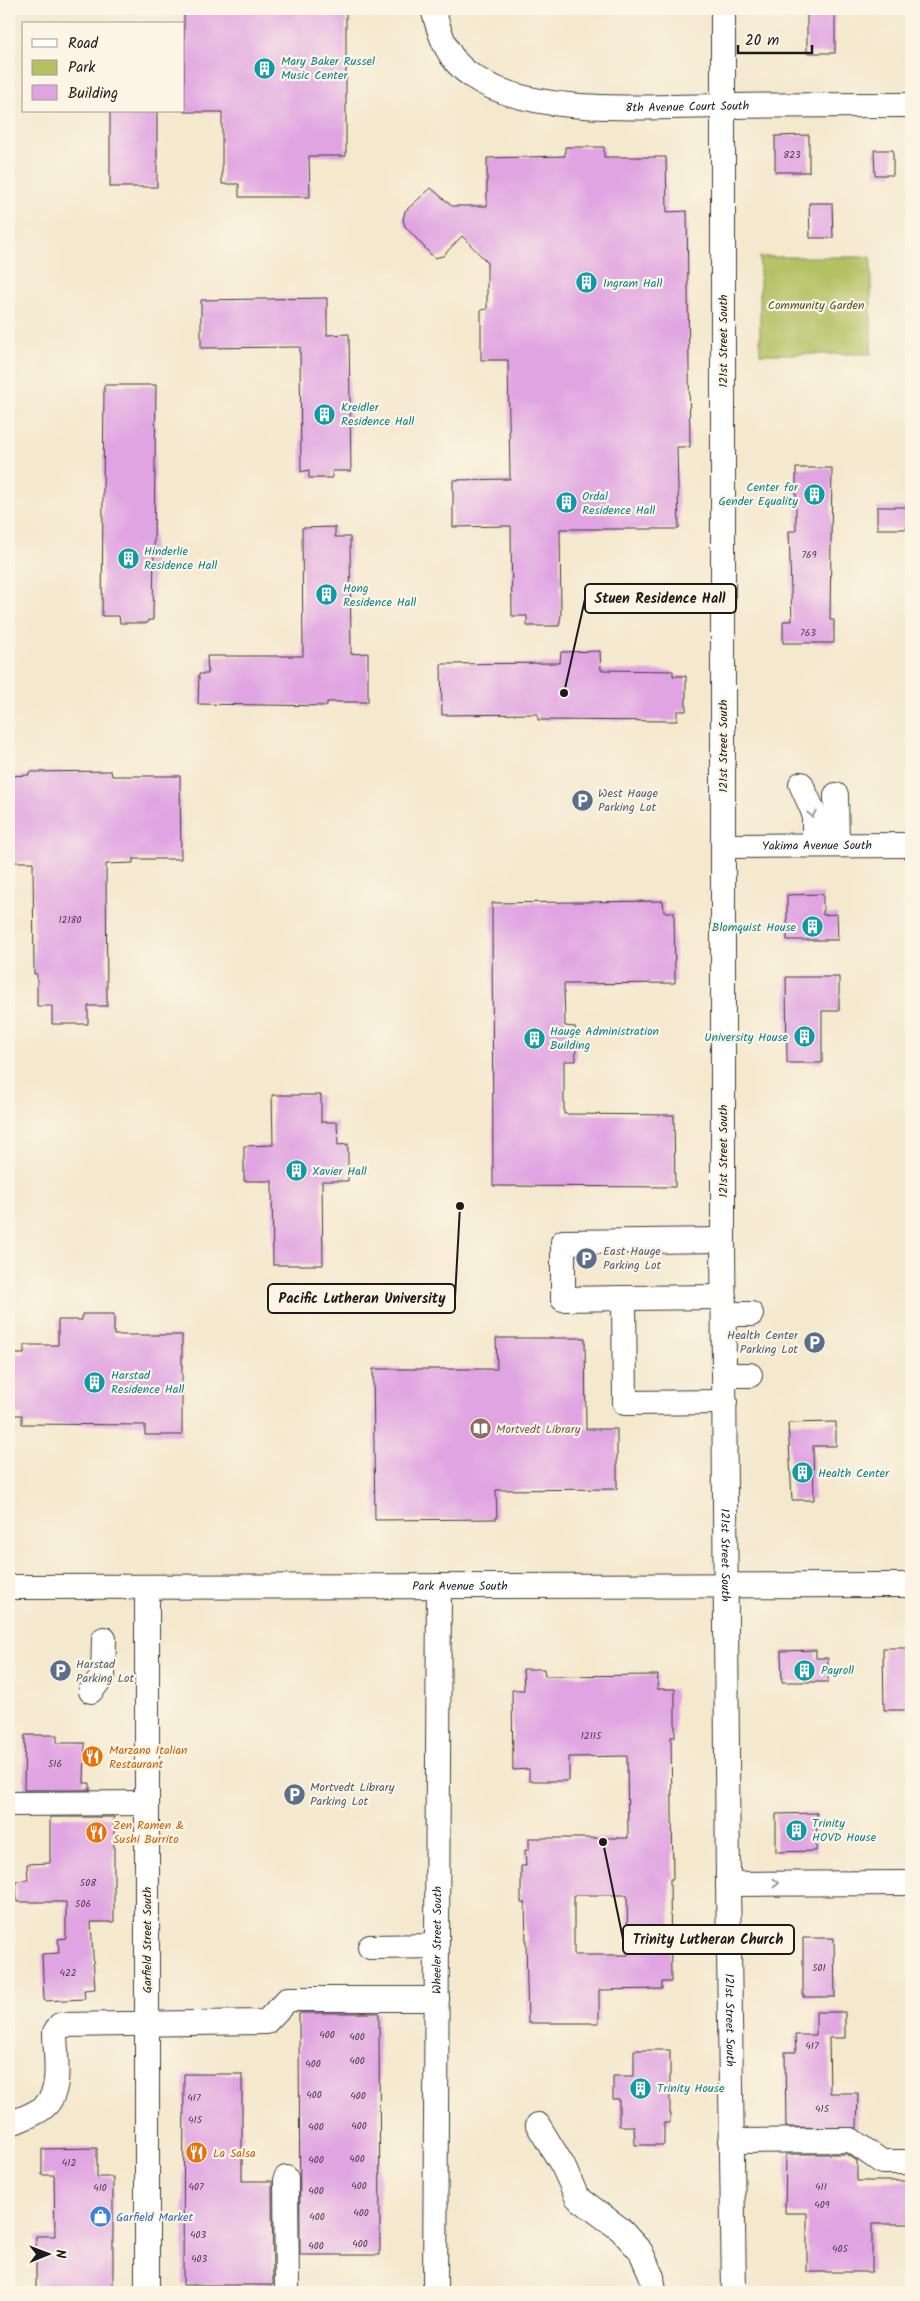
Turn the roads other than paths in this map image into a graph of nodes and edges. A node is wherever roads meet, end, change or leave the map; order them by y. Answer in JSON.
{"nodes":[{"id":1,"x":433,"y":9,"type":"edge"},
{"id":2,"x":723,"y":9,"type":"edge"},
{"id":3,"x":911,"y":105,"type":"edge"},
{"id":4,"x":723,"y":106,"type":"junction"},
{"id":5,"x":801,"y":784,"type":"dead end"},
{"id":6,"x":836,"y":795,"type":"dead end"},
{"id":7,"x":716,"y":839,"type":"junction"},
{"id":8,"x":825,"y":845,"type":"junction"},
{"id":9,"x":911,"y":845,"type":"edge"},
{"id":10,"x":723,"y":1240,"type":"junction"},
{"id":11,"x":624,"y":1298,"type":"junction"},
{"id":12,"x":724,"y":1305,"type":"junction"},
{"id":13,"x":751,"y":1314,"type":"dead end"},
{"id":14,"x":750,"y":1375,"type":"dead end"},
{"id":15,"x":725,"y":1376,"type":"junction"},
{"id":16,"x":725,"y":1402,"type":"junction"},
{"id":17,"x":911,"y":1585,"type":"edge"},
{"id":18,"x":439,"y":1586,"type":"junction"},
{"id":19,"x":727,"y":1586,"type":"junction"},
{"id":20,"x":9,"y":1587,"type":"edge"},
{"id":21,"x":147,"y":1587,"type":"junction"},
{"id":22,"x":104,"y":1638,"type":"dead end"},
{"id":23,"x":91,"y":1691,"type":"dead end"},
{"id":24,"x":147,"y":1803,"type":"junction"},
{"id":25,"x":9,"y":1804,"type":"edge"},
{"id":26,"x":911,"y":1883,"type":"edge"},
{"id":27,"x":728,"y":1884,"type":"junction"},
{"id":28,"x":370,"y":1946,"type":"dead end"},
{"id":29,"x":437,"y":1946,"type":"junction"},
{"id":30,"x":437,"y":1999,"type":"junction"},
{"id":31,"x":147,"y":2024,"type":"junction"},
{"id":32,"x":9,"y":2124,"type":"edge"},
{"id":33,"x":538,"y":2125,"type":"dead end"},
{"id":34,"x":730,"y":2141,"type":"junction"},
{"id":35,"x":911,"y":2162,"type":"edge"},
{"id":36,"x":286,"y":2178,"type":"dead end"},
{"id":37,"x":147,"y":2292,"type":"edge"},
{"id":38,"x":287,"y":2292,"type":"edge"},
{"id":39,"x":435,"y":2292,"type":"edge"},
{"id":40,"x":654,"y":2292,"type":"edge"},
{"id":41,"x":734,"y":2292,"type":"edge"}],
"edges":[{"from":1,"to":4,"type":"street","name":"8th Avenue Court South"},
{"from":2,"to":4,"type":"street","name":"121st Street South"},
{"from":3,"to":4,"type":"street","name":"8th Avenue Court South"},
{"from":4,"to":7,"type":"street","name":"121st Street South"},
{"from":5,"to":8,"type":"street","one_way":true},
{"from":6,"to":8,"type":"street"},
{"from":7,"to":8,"type":"street","name":"Yakima Avenue South"},
{"from":7,"to":10,"type":"street","name":"121st Street South"},
{"from":8,"to":9,"type":"street","name":"Yakima Avenue South"},
{"from":10,"to":11,"type":"street"},
{"from":10,"to":12,"type":"street","name":"121st Street South"},
{"from":11,"to":12,"type":"street"},
{"from":11,"to":16,"type":"street"},
{"from":12,"to":13,"type":"street"},
{"from":12,"to":15,"type":"street","name":"121st Street South"},
{"from":14,"to":15,"type":"street"},
{"from":15,"to":16,"type":"street","name":"121st Street South"},
{"from":16,"to":19,"type":"street","name":"121st Street South"},
{"from":17,"to":19,"type":"street","name":"Park Avenue South"},
{"from":18,"to":19,"type":"street","name":"Park Avenue South"},
{"from":18,"to":21,"type":"street","name":"Park Avenue South"},
{"from":18,"to":29,"type":"street","name":"Wheeler Street South"},
{"from":19,"to":27,"type":"street","name":"121st Street South"},
{"from":20,"to":21,"type":"street","name":"Park Avenue South"},
{"from":21,"to":24,"type":"street","name":"Garfield Street South"},
{"from":22,"to":23,"type":"street"},
{"from":24,"to":25,"type":"street"},
{"from":24,"to":31,"type":"street","name":"Garfield Street South"},
{"from":27,"to":26,"type":"street","one_way":true},
{"from":27,"to":34,"type":"street","name":"121st Street South"},
{"from":28,"to":29,"type":"street"},
{"from":29,"to":30,"type":"street","name":"Wheeler Street South"},
{"from":30,"to":31,"type":"street"},
{"from":30,"to":39,"type":"street","name":"Wheeler Street South"},
{"from":31,"to":32,"type":"street"},
{"from":31,"to":37,"type":"street","name":"Garfield Street South"},
{"from":33,"to":40,"type":"street"},
{"from":34,"to":35,"type":"street"},
{"from":34,"to":41,"type":"street","name":"121st Street South"},
{"from":36,"to":38,"type":"street"}]}
